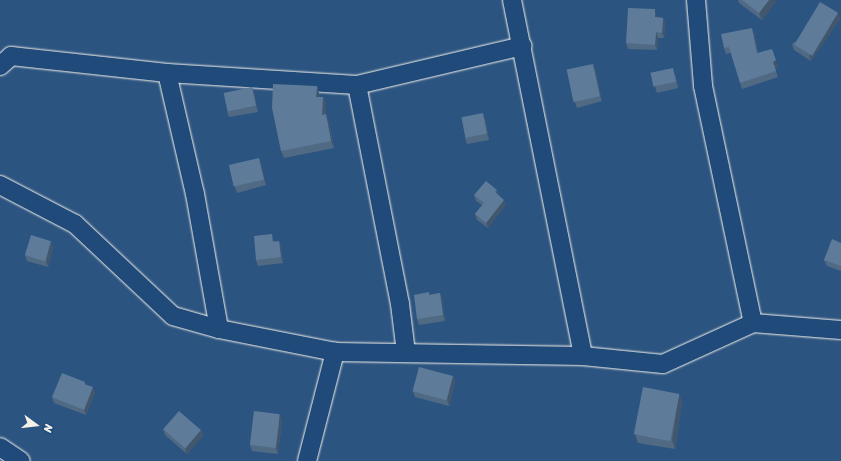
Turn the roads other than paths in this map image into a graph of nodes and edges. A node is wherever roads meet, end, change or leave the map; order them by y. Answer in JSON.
{"nodes":[{"id":1,"x":512,"y":0,"type":"edge"},
{"id":2,"x":696,"y":0,"type":"edge"},
{"id":3,"x":522,"y":46,"type":"junction"},
{"id":4,"x":0,"y":66,"type":"edge"},
{"id":5,"x":167,"y":73,"type":"junction"},
{"id":6,"x":357,"y":85,"type":"junction"},
{"id":7,"x":0,"y":185,"type":"edge"},
{"id":8,"x":753,"y":323,"type":"junction"},
{"id":9,"x":219,"y":329,"type":"junction"},
{"id":10,"x":841,"y":330,"type":"edge"},
{"id":11,"x":335,"y":352,"type":"junction"},
{"id":12,"x":406,"y":353,"type":"junction"},
{"id":13,"x":583,"y":356,"type":"junction"},
{"id":14,"x":0,"y":447,"type":"edge"},
{"id":15,"x":21,"y":461,"type":"edge"},
{"id":16,"x":307,"y":461,"type":"edge"}],
"edges":[{"from":1,"to":3,"type":"street"},
{"from":2,"to":8,"type":"street"},
{"from":3,"to":6,"type":"street"},
{"from":3,"to":13,"type":"street"},
{"from":4,"to":5,"type":"street"},
{"from":5,"to":6,"type":"street"},
{"from":5,"to":9,"type":"street"},
{"from":6,"to":12,"type":"street"},
{"from":7,"to":9,"type":"street"},
{"from":8,"to":10,"type":"street"},
{"from":8,"to":13,"type":"street"},
{"from":9,"to":11,"type":"street"},
{"from":11,"to":12,"type":"street"},
{"from":11,"to":16,"type":"street"},
{"from":12,"to":13,"type":"street"},
{"from":14,"to":15,"type":"street"}]}
